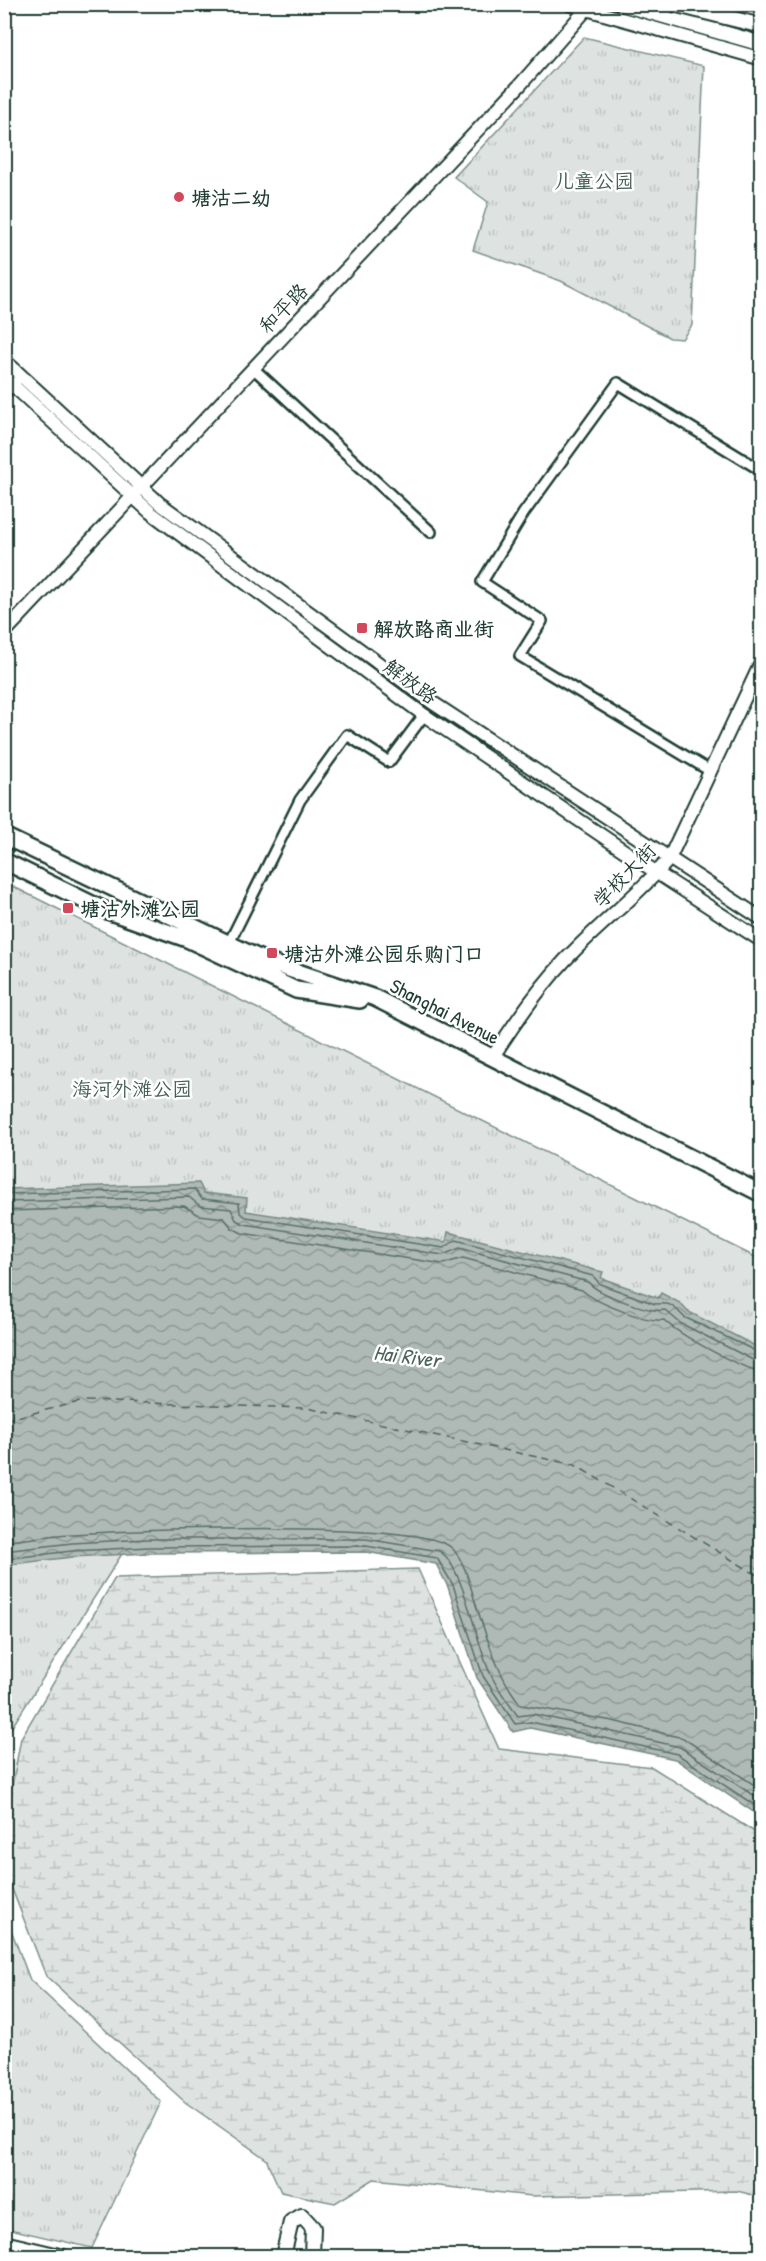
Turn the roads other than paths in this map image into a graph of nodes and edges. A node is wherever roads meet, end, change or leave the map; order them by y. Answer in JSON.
{"nodes":[{"id":1,"x":569,"y":4,"type":"edge"},
{"id":2,"x":622,"y":4,"type":"edge"},
{"id":3,"x":673,"y":4,"type":"edge"},
{"id":4,"x":699,"y":4,"type":"edge"},
{"id":5,"x":589,"y":7,"type":"edge"},
{"id":6,"x":762,"y":26,"type":"edge"},
{"id":7,"x":762,"y":44,"type":"edge"},
{"id":8,"x":762,"y":59,"type":"edge"},
{"id":9,"x":4,"y":360,"type":"edge"},
{"id":10,"x":253,"y":368,"type":"junction"},
{"id":11,"x":11,"y":383,"type":"edge"},
{"id":12,"x":762,"y":471,"type":"edge"},
{"id":13,"x":131,"y":490,"type":"junction"},
{"id":14,"x":432,"y":532,"type":"dead end"},
{"id":15,"x":4,"y":633,"type":"edge"},
{"id":16,"x":762,"y":661,"type":"edge"},
{"id":17,"x":424,"y":715,"type":"junction"},
{"id":18,"x":710,"y":771,"type":"junction"},
{"id":19,"x":4,"y":836,"type":"edge"},
{"id":20,"x":669,"y":859,"type":"junction"},
{"id":21,"x":4,"y":861,"type":"edge"},
{"id":22,"x":657,"y":873,"type":"junction"},
{"id":23,"x":762,"y":919,"type":"edge"},
{"id":24,"x":762,"y":941,"type":"edge"},
{"id":25,"x":229,"y":944,"type":"junction"},
{"id":26,"x":492,"y":1058,"type":"junction"},
{"id":27,"x":761,"y":1194,"type":"edge"},
{"id":28,"x":4,"y":2242,"type":"edge"},
{"id":29,"x":4,"y":2255,"type":"edge"},
{"id":30,"x":9,"y":2256,"type":"edge"},
{"id":31,"x":64,"y":2256,"type":"edge"},
{"id":32,"x":283,"y":2256,"type":"edge"},
{"id":33,"x":312,"y":2256,"type":"edge"}],
"edges":[{"from":1,"to":5,"type":"street"},
{"from":2,"to":7,"type":"main road"},
{"from":3,"to":6,"type":"main road","bridge":true},
{"from":4,"to":6,"type":"street"},
{"from":5,"to":8,"type":"street"},
{"from":5,"to":10,"type":"street","name":"和平路"},
{"from":9,"to":11,"type":"street","name":"解放路"},
{"from":10,"to":13,"type":"street","name":"和平路"},
{"from":10,"to":14,"type":"street"},
{"from":11,"to":13,"type":"street","name":"解放路"},
{"from":11,"to":13,"type":"street","name":"解放路"},
{"from":12,"to":18,"type":"street"},
{"from":13,"to":15,"type":"street"},
{"from":13,"to":17,"type":"street","name":"解放路"},
{"from":13,"to":20,"type":"street","name":"解放路"},
{"from":16,"to":18,"type":"street","name":"学校大街"},
{"from":17,"to":22,"type":"street","name":"解放路"},
{"from":17,"to":25,"type":"street"},
{"from":18,"to":20,"type":"street","name":"学校大街"},
{"from":19,"to":25,"type":"main road","name":"Shanghai Avenue"},
{"from":20,"to":22,"type":"street","name":"学校大街"},
{"from":20,"to":23,"type":"street","name":"解放路"},
{"from":21,"to":27,"type":"main road","name":"Shanghai Avenue"},
{"from":22,"to":24,"type":"street","name":"解放路"},
{"from":22,"to":26,"type":"street","name":"学校大街"},
{"from":25,"to":26,"type":"main road","name":"Shanghai Avenue"},
{"from":26,"to":27,"type":"main road","name":"Shanghai Avenue"},
{"from":28,"to":31,"type":"street"},
{"from":29,"to":30,"type":"street"},
{"from":32,"to":33,"type":"main road"}]}
